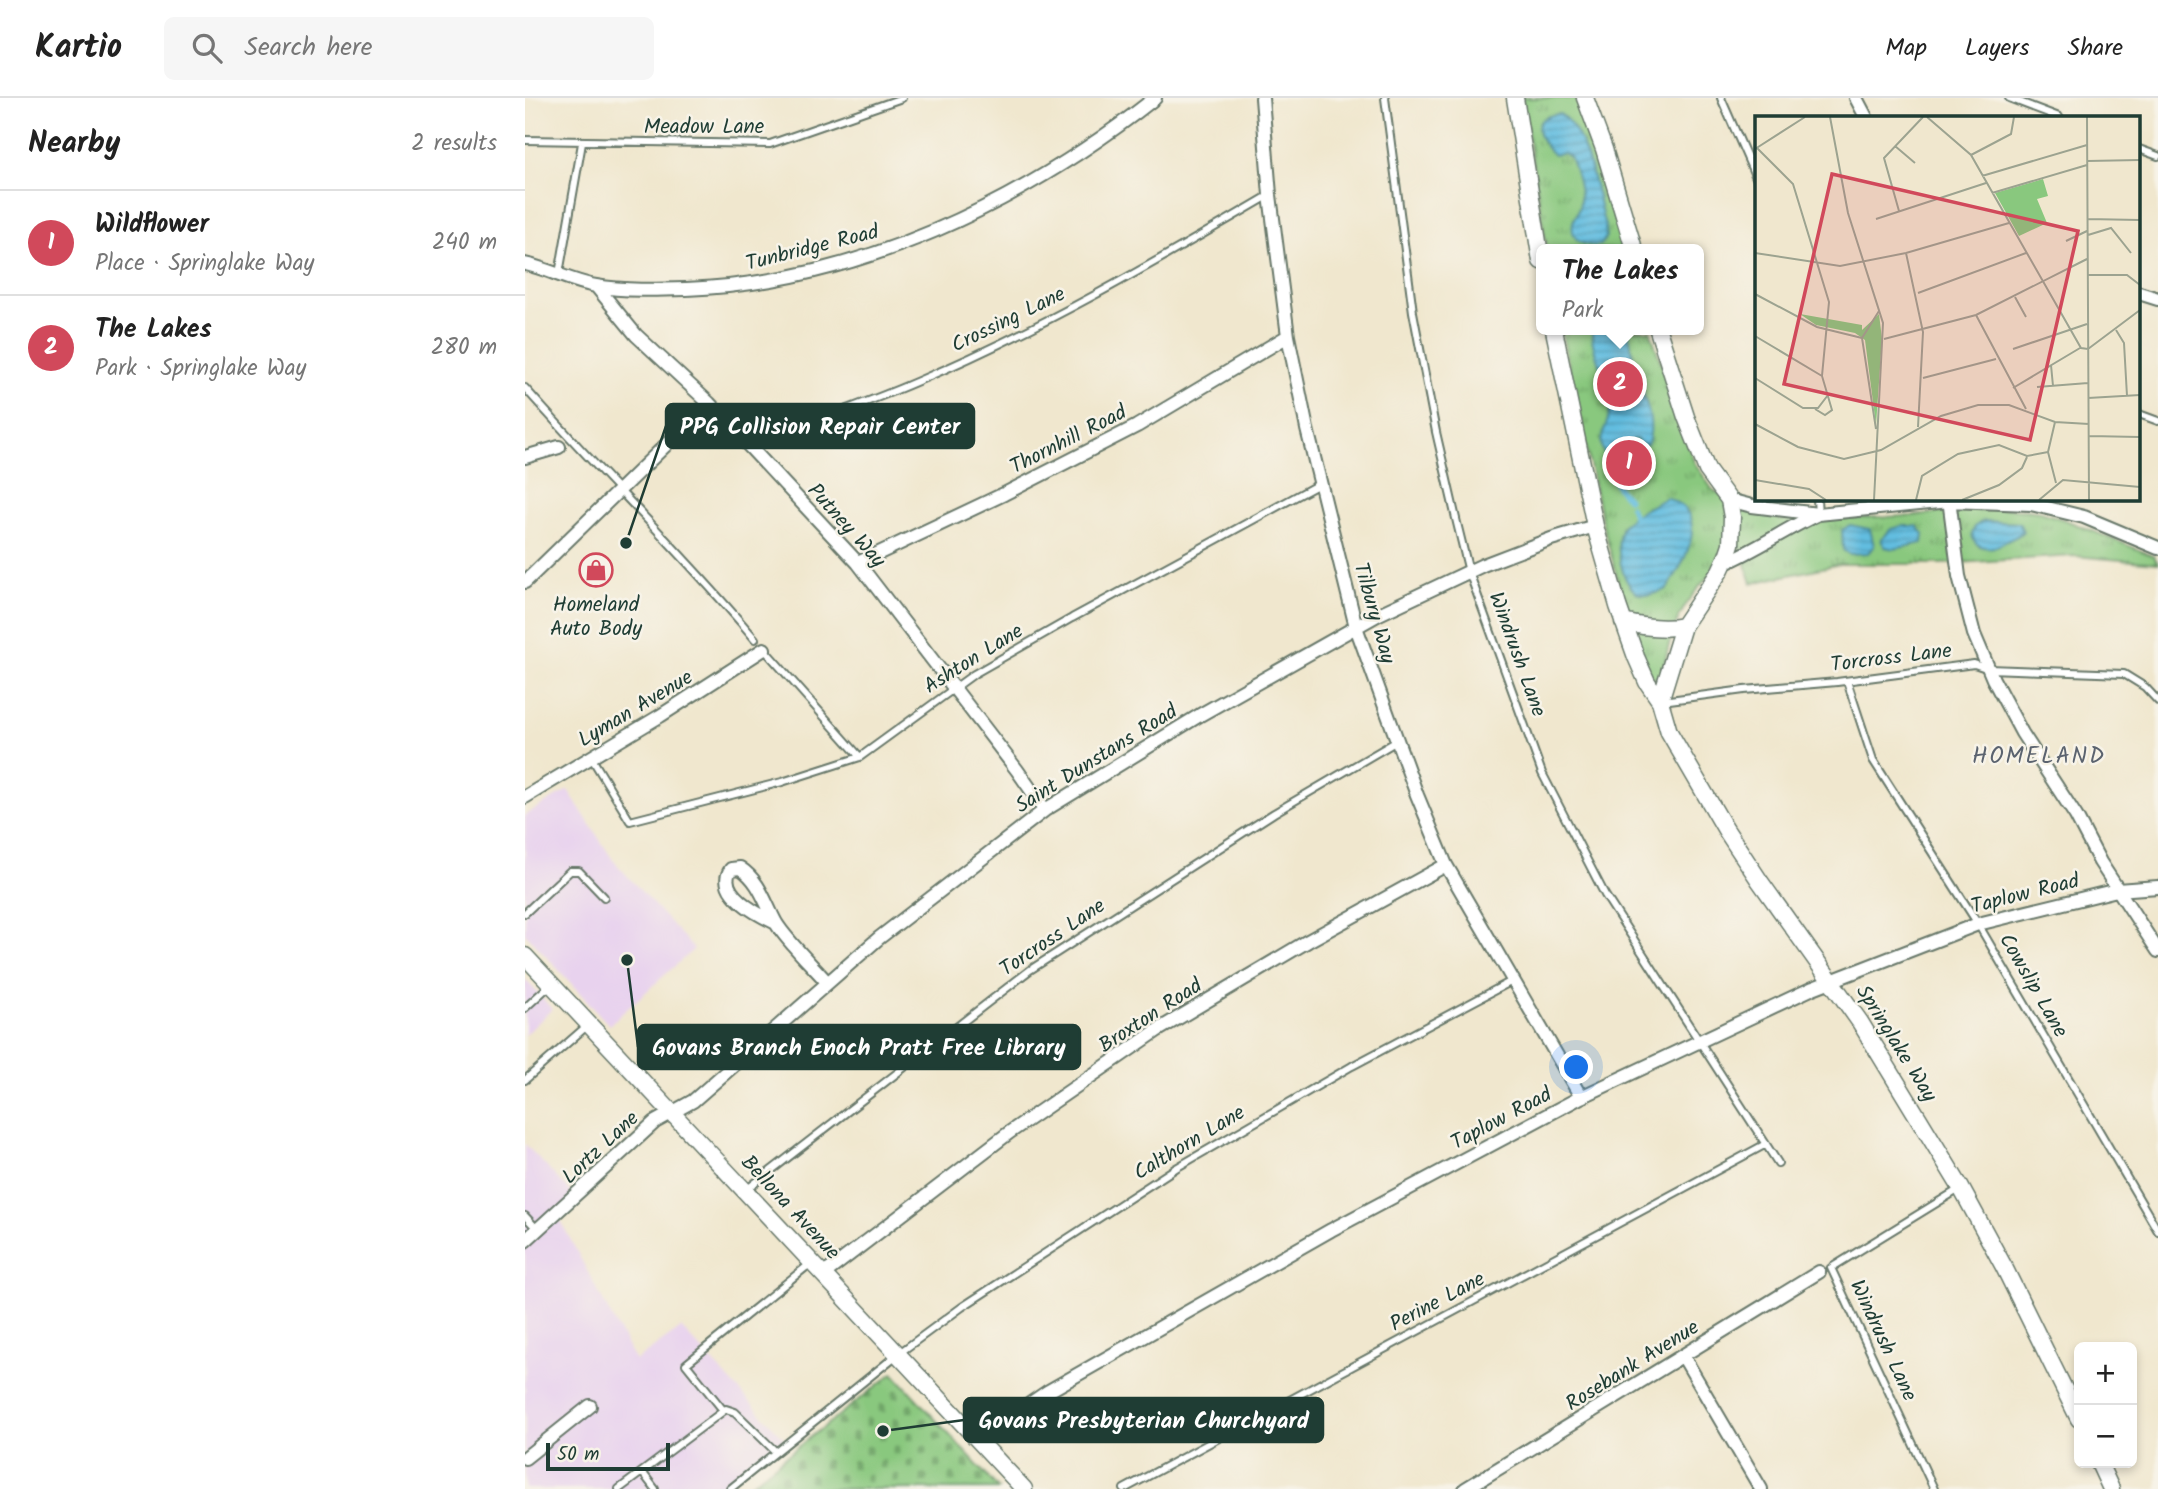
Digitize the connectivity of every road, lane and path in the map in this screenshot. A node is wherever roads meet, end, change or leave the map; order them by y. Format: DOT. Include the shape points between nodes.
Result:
graph roads {
  1 [pos="902,98"];
  2 [pos="1154,98"];
  3 [pos="1262,98"];
  4 [pos="1385,98"];
  5 [pos="1585,98"];
  6 [pos="1721,98"];
  7 [pos="2009,98"];
  8 [pos="1518,100"];
  9 [pos="2056,116"];
  10 [pos="525,140"];
  11 [pos="582,143"];
  12 [pos="2141,150"];
  13 [pos="2158,156"];
  14 [pos="1755,175"];
  15 [pos="1270,195"];
  16 [pos="1539,244"];
  17 [pos="1632,244"];
  18 [pos="525,264"];
  19 [pos="559,274"];
  20 [pos="596,286"];
  21 [pos="2141,294"];
  22 [pos="2158,299"];
  23 [pos="1555,335"];
  24 [pos="1660,335"];
  25 [pos="1288,336"];
  26 [pos="525,388"];
  27 [pos="709,404"];
  28 [pos="2141,415"];
  29 [pos="2158,421"];
  30 [pos="748,445"];
  31 [pos="559,447"];
  32 [pos="525,457"];
  33 [pos="1321,483"];
  34 [pos="620,492"];
  35 [pos="1729,500"];
  36 [pos="1817,500"];
  37 [pos="1949,500"];
  38 [pos="1818,514"];
  39 [pos="1595,526"];
  40 [pos="2158,548"];
  41 [pos="858,563"];
  42 [pos="1723,564"];
  43 [pos="1469,572"];
  44 [pos="525,582"];
  45 [pos="1623,622"];
  46 [pos="1683,626"];
  47 [pos="1356,627"];
  48 [pos="760,644"];
  49 [pos="1989,669"];
  50 [pos="1847,681"];
  51 [pos="954,687"];
  52 [pos="1660,701"];
  53 [pos="2158,701"];
  54 [pos="1397,741"];
  55 [pos="591,757"];
  56 [pos="860,757"];
  57 [pos="525,797"];
  58 [pos="1045,810"];
  59 [pos="1446,865"];
  60 [pos="2158,887"];
  61 [pos="2117,890"];
  62 [pos="604,897"];
  63 [pos="525,913"];
  64 [pos="776,923"];
  65 [pos="1977,924"];
  66 [pos="2158,951"];
  67 [pos="525,956"];
  68 [pos="1832,980"];
  69 [pos="1512,981"];
  70 [pos="827,982"];
  71 [pos="552,984"];
  72 [pos="525,1007"];
  73 [pos="590,1024"];
  74 [pos="1699,1042"];
  75 [pos="525,1080"];
  76 [pos="1581,1097"];
  77 [pos="673,1112"];
  78 [pos="1766,1144"];
  79 [pos="1778,1163"];
  80 [pos="1961,1188"];
  81 [pos="746,1190"];
  82 [pos="525,1216"];
  83 [pos="538,1230"];
  84 [pos="2158,1231"];
  85 [pos="525,1241"];
  86 [pos="818,1268"];
  87 [pos="1819,1272"];
  88 [pos="898,1354"];
  89 [pos="1683,1356"];
  90 [pos="590,1406"];
  91 [pos="2074,1409"];
  92 [pos="723,1410"];
  93 [pos="977,1440"];
  94 [pos="776,1452"];
  95 [pos="525,1458"];
  96 [pos="2101,1468"];
  97 [pos="642,1472"];
  98 [pos="619,1489"];
  99 [pos="655,1489"];
  100 [pos="730,1489"];
  101 [pos="1024,1489"];
  102 [pos="1124,1489"];
  103 [pos="1465,1489"];
  104 [pos="1761,1489"];
  105 [pos="1934,1489"];
  106 [pos="2111,1489"];
  1 -- 11 [label="lane, Meadow Lane" via="770,144"];
  2 -- 20 [label="street, Tunbridge Road" via="1072,158 1018,188 952,222 855,261 756,283 710,288"];
  3 -- 15 [label="street, Tilbury Way"];
  4 -- 43 [label="lane, Windrush Lane" via="1413,312"];
  5 -- 17 [label="street"];
  6 -- 14 [label="lane"];
  7 -- 9 [label="lane"];
  8 -- 16 [label="street"];
  10 -- 11 [label="lane, Meadow Lane"];
  11 -- 19 [label="lane"];
  12 -- 13 [label="lane"];
  15 -- 25 [label="street, Tilbury Way"];
  15 -- 30 [label="lane, Crossing Lane" via="1132,277 966,360"];
  18 -- 19 [label="street, Tunbridge Road"];
  19 -- 20 [label="street, Tunbridge Road"];
  20 -- 27 [label="street, Putney Way" via="636,335"];
  21 -- 22 [label="street"];
  23 -- 39 [label="street, Springlake Way"];
  24 -- 35 [label="street" via="1707,470"];
  25 -- 33 [label="street, Tilbury Way"];
  25 -- 41 [label="street, Thornhill Road" via="1137,426"];
  26 -- 34 [label="lane"];
  27 -- 30 [label="street, Putney Way"];
  27 -- 34 [label="street"];
  28 -- 29 [label="lane"];
  30 -- 41 [label="street, Putney Way"];
  31 -- 32 [label="street"];
  33 -- 47 [label="street, Tilbury Way"];
  33 -- 51 [label="lane, Ashton Lane"];
  34 -- 44 [label="street"];
  34 -- 48 [label="lane"];
  35 -- 38 [label="street"];
  35 -- 42 [label="street" via="1731,544"];
  36 -- 38 [label="lane"];
  37 -- 38 [label="street"];
  37 -- 40 [label="street" via="2063,510"];
  37 -- 49 [label="street" via="1959,576 1974,634"];
  38 -- 42 [label="street"];
  39 -- 43 [label="street, Saint Dunstans Road"];
  39 -- 45 [label="street, Springlake Way"];
  41 -- 51 [label="street, Putney Way"];
  42 -- 46 [label="street"];
  43 -- 47 [label="street, Saint Dunstans Road"];
  43 -- 74 [label="lane, Windrush Lane" via="1555,800 1605,895"];
  45 -- 46 [label="street" via="1652,628"];
  45 -- 52 [label="street, Springlake Way" via="1647,682"];
  46 -- 52 [label="street"];
  47 -- 54 [label="street, Tilbury Way"];
  47 -- 58 [label="street, Saint Dunstans Road" via="1189,721"];
  48 -- 55 [label="street, Lyman Avenue"];
  48 -- 56 [label="lane"];
  49 -- 50 [label="lane, Torcross Lane" via="1974,664"];
  49 -- 53 [label="lane, Torcross Lane" via="2125,674"];
  49 -- 61 [label="street" via="2022,733"];
  50 -- 52 [label="lane, Torcross Lane"];
  50 -- 65 [label="lane, Cowslip Lane" via="1873,760"];
  51 -- 56 [label="lane, Ashton Lane"];
  51 -- 58 [label="street, Putney Way"];
  52 -- 68 [label="street, Springlake Way" via="1669,732 1726,830"];
  54 -- 59 [label="street, Tilbury Way"];
  54 -- 81 [label="lane, Torcross Lane" via="1273,813 1030,970"];
  55 -- 56 [label="lane, Ashton Lane" via="631,821"];
  55 -- 57 [label="street, Lyman Avenue"];
  58 -- 70 [label="street, Saint Dunstans Road"];
  59 -- 69 [label="street, Tilbury Way"];
  59 -- 86 [label="street, Broxton Road" via="1158,1030"];
  60 -- 61 [label="street, Taplow Road"];
  61 -- 65 [label="street, Taplow Road"];
  61 -- 66 [label="street"];
  62 -- 63 [label="lane" via="575,870"];
  64 -- 64 [label="street" via="747,872 731,869 726,884 733,893"];
  64 -- 70 [label="street"];
  65 -- 68 [label="street, Taplow Road"];
  65 -- 84 [label="lane, Cowslip Lane"];
  67 -- 71 [label="street, Bellona Avenue"];
  68 -- 74 [label="street, Taplow Road"];
  68 -- 80 [label="street, Springlake Way"];
  69 -- 76 [label="street, Tilbury Way"];
  69 -- 88 [label="lane, Calthorn Lane" via="1352,1066 1176,1168"];
  70 -- 77 [label="street, Saint Dunstans Road" via="693,1101"];
  71 -- 72 [label="lane"];
  71 -- 73 [label="street, Bellona Avenue"];
  73 -- 75 [label="lane"];
  73 -- 77 [label="street, Bellona Avenue"];
  74 -- 76 [label="street, Taplow Road"];
  74 -- 78 [label="lane, Windrush Lane"];
  76 -- 93 [label="street, Taplow Road" via="1251,1274 1047,1392"];
  77 -- 81 [label="street, Bellona Avenue"];
  77 -- 83 [label="street, Lortz Lane" via="655,1122"];
  78 -- 79 [label="lane, Windrush Lane"];
  78 -- 102 [label="lane, Perine Lane"];
  80 -- 91 [label="street, Springlake Way"];
  80 -- 105 [label="lane, Windrush Lane" via="1831,1268"];
  81 -- 86 [label="street, Bellona Avenue"];
  82 -- 83 [label="lane"];
  83 -- 85 [label="street, Lortz Lane"];
  86 -- 88 [label="street, Bellona Avenue"];
  86 -- 92 [label="lane" via="686,1364"];
  87 -- 89 [label="street, Rosebank Avenue"];
  88 -- 93 [label="street, Bellona Avenue"];
  88 -- 94 [label="lane, Calthorn Lane"];
  89 -- 103 [label="street, Rosebank Avenue"];
  89 -- 104 [label="street"];
  90 -- 95 [label="street"];
  92 -- 94 [label="lane" via="735,1412"];
  92 -- 97 [label="lane"];
  93 -- 101 [label="street, Bellona Avenue"];
  94 -- 100 [label="lane, Calthorn Lane"];
  96 -- 106 [label="street"];
  97 -- 98 [label="lane"];
  97 -- 99 [label="lane"];
}
